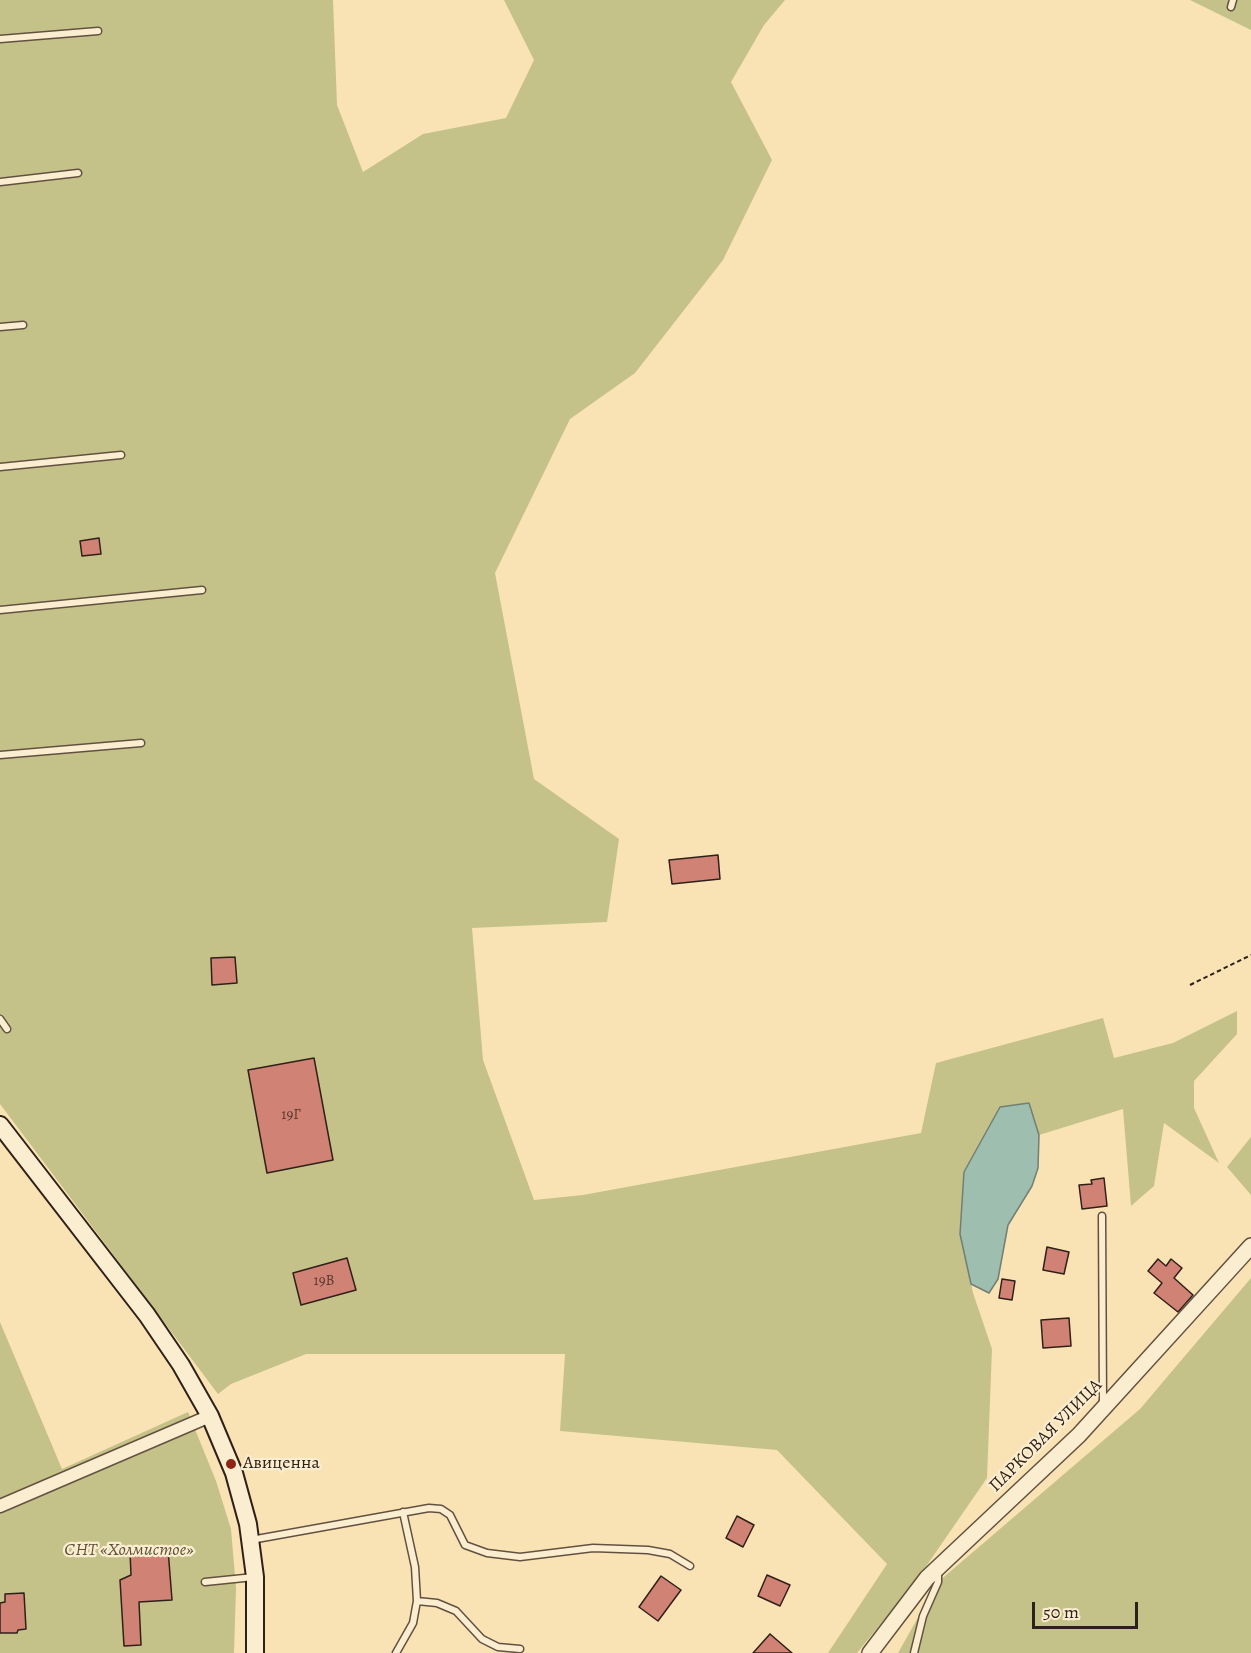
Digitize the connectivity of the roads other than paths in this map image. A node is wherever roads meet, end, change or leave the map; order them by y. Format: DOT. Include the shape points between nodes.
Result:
graph roads {
  1 [pos="1233,0"];
  2 [pos="1231,7"];
  3 [pos="98,31"];
  4 [pos="0,39"];
  5 [pos="78,173"];
  6 [pos="0,182"];
  7 [pos="23,325"];
  8 [pos="0,327"];
  9 [pos="121,455"];
  10 [pos="0,467"];
  11 [pos="202,591"];
  12 [pos="0,610"];
  13 [pos="141,743"];
  14 [pos="0,755"];
  15 [pos="0,1019"];
  16 [pos="7,1029"];
  17 [pos="0,1125"];
  18 [pos="1102,1216"];
  19 [pos="1251,1246"];
  20 [pos="1103,1409"];
  21 [pos="210,1416"];
  22 [pos="0,1506"];
  23 [pos="403,1512"];
  24 [pos="251,1540"];
  25 [pos="690,1566"];
  26 [pos="938,1567"];
  27 [pos="255,1577"];
  28 [pos="205,1582"];
  29 [pos="417,1600"];
  30 [pos="520,1649"];
  31 [pos="255,1653"];
  32 [pos="396,1653"];
  33 [pos="870,1653"];
  34 [pos="914,1653"];
  1 -- 2 [label="lane"];
  3 -- 4 [label="lane"];
  5 -- 6 [label="lane"];
  7 -- 8 [label="lane"];
  9 -- 10 [label="lane"];
  11 -- 12 [label="lane"];
  13 -- 14 [label="lane"];
  15 -- 16 [label="lane"];
  17 -- 21 [label="main road" via="147,1315"];
  18 -- 20 [label="lane"];
  19 -- 20 [label="street, ПАРКОВАЯ УЛИЦА"];
  20 -- 26 [label="street, ПАРКОВАЯ УЛИЦА"];
  21 -- 22 [label="street"];
  21 -- 24 [label="main road" via="234,1473"];
  23 -- 24 [label="lane"];
  23 -- 25 [label="lane" via="441,1509 450,1515 465,1545 487,1552 520,1557 593,1548 648,1550 670,1554"];
  23 -- 29 [label="lane" via="415,1568"];
  24 -- 27 [label="main road"];
  26 -- 33 [label="street, ПАРКОВАЯ УЛИЦА"];
  26 -- 34 [label="lane" via="938,1582 923,1617"];
  27 -- 28 [label="lane"];
  27 -- 31 [label="main road"];
  29 -- 30 [label="lane" via="456,1611 482,1639 498,1647"];
  29 -- 32 [label="lane" via="413,1623"];
}
